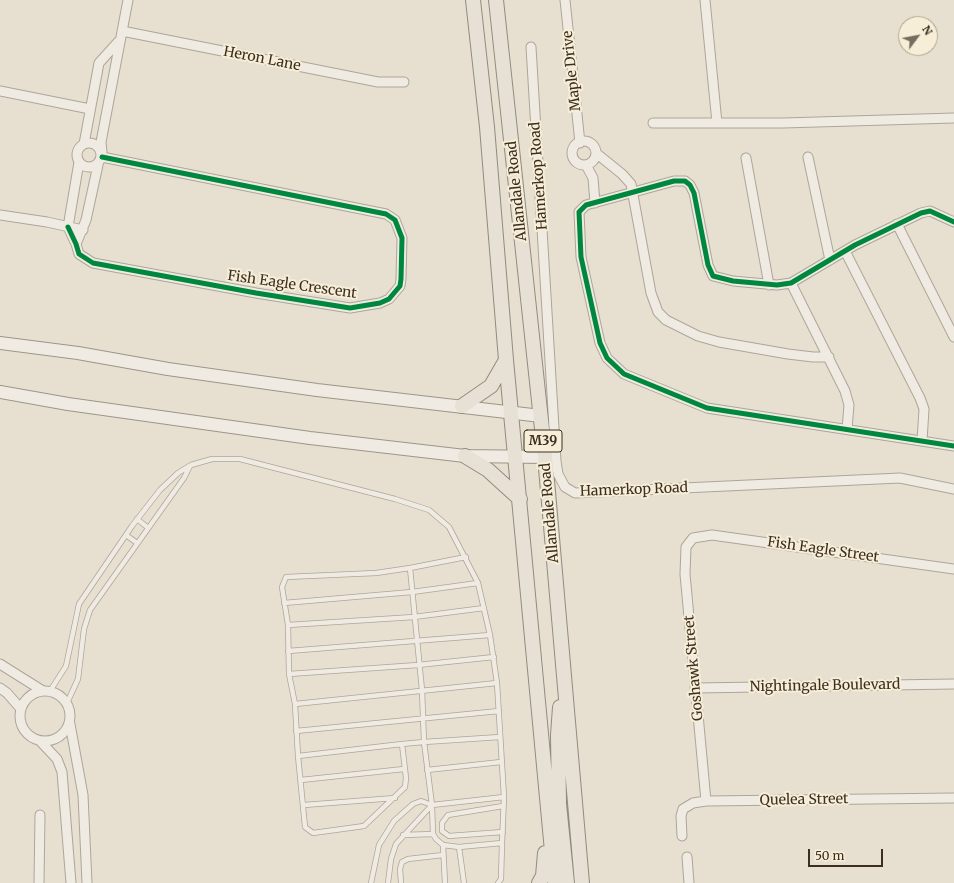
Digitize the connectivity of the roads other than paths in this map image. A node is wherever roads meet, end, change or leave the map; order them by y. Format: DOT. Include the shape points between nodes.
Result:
graph roads {
  1 [pos="128,0"];
  2 [pos="473,0"];
  3 [pos="496,0"];
  4 [pos="565,0"];
  5 [pos="706,0"];
  6 [pos="122,30"];
  7 [pos="119,40"];
  8 [pos="531,47"];
  9 [pos="404,82"];
  10 [pos="0,91"];
  11 [pos="90,109"];
  12 [pos="954,118"];
  13 [pos="653,123"];
  14 [pos="717,123"];
  15 [pos="580,143"];
  16 [pos="84,144"];
  17 [pos="596,153"];
  18 [pos="100,158"];
  19 [pos="746,158"];
  20 [pos="808,158"];
  21 [pos="79,162"];
  22 [pos="586,165"];
  23 [pos="633,192"];
  24 [pos="595,203"];
  25 [pos="0,215"];
  26 [pos="954,222"];
  27 [pos="897,224"];
  28 [pos="68,226"];
  29 [pos="83,230"];
  30 [pos="76,244"];
  31 [pos="845,251"];
  32 [pos="830,260"];
  33 [pos="791,283"];
  34 [pos="769,285"];
  35 [pos="954,337"];
  36 [pos="0,343"];
  37 [pos="829,357"];
  38 [pos="506,360"];
  39 [pos="0,392"];
  40 [pos="462,406"];
  41 [pos="512,412"];
  42 [pos="541,416"];
  43 [pos="847,429"];
  44 [pos="922,441"];
  45 [pos="954,446"];
  46 [pos="465,456"];
  47 [pos="516,456"];
  48 [pos="545,457"];
  49 [pos="191,465"];
  50 [pos="954,489"];
  51 [pos="520,499"];
  52 [pos="137,519"];
  53 [pos="147,528"];
  54 [pos="126,535"];
  55 [pos="693,538"];
  56 [pos="137,543"];
  57 [pos="466,557"];
  58 [pos="410,568"];
  59 [pos="954,569"];
  60 [pos="478,583"];
  61 [pos="412,592"];
  62 [pos="284,603"];
  63 [pos="484,608"];
  64 [pos="414,617"];
  65 [pos="288,625"];
  66 [pos="490,635"];
  67 [pos="417,642"];
  68 [pos="288,651"];
  69 [pos="494,657"];
  70 [pos="563,661"];
  71 [pos="0,664"];
  72 [pos="418,665"];
  73 [pos="289,674"];
  74 [pos="498,683"];
  75 [pos="954,684"];
  76 [pos="0,688"];
  77 [pos="695,688"];
  78 [pos="422,690"];
  79 [pos="47,691"];
  80 [pos="67,703"];
  81 [pos="295,704"];
  82 [pos="21,709"];
  83 [pos="499,711"];
  84 [pos="423,718"];
  85 [pos="70,724"];
  86 [pos="296,731"];
  87 [pos="500,737"];
  88 [pos="41,742"];
  89 [pos="424,742"];
  90 [pos="402,744"];
  91 [pos="298,756"];
  92 [pos="501,762"];
  93 [pos="404,769"];
  94 [pos="427,770"];
  95 [pos="301,780"];
  96 [pos="546,790"];
  97 [pos="504,797"];
  98 [pos="395,798"];
  99 [pos="954,798"];
  100 [pos="706,801"];
  101 [pos="304,805"];
  102 [pos="432,805"];
  103 [pos="503,806"];
  104 [pos="40,815"];
  105 [pos="503,832"];
  106 [pos="434,834"];
  107 [pos="403,835"];
  108 [pos="682,836"];
  109 [pos="502,843"];
  110 [pos="443,845"];
  111 [pos="459,848"];
  112 [pos="443,855"];
  113 [pos="687,857"];
  114 [pos="39,883"];
  115 [pos="71,883"];
  116 [pos="87,883"];
  117 [pos="371,883"];
  118 [pos="388,883"];
  119 [pos="401,883"];
  120 [pos="446,883"];
  121 [pos="464,883"];
  122 [pos="498,883"];
  123 [pos="539,883"];
  124 [pos="555,883"];
  125 [pos="567,883"];
  126 [pos="582,883"];
  127 [pos="689,883"];
  1 -- 6 [label="street"];
  2 -- 38 [label="main road, Allandale Road / M39"];
  3 -- 42 [label="main road, Allandale Road / M39"];
  4 -- 15 [label="street, Maple Drive"];
  5 -- 14 [label="street"];
  6 -- 7 [label="street"];
  6 -- 9 [label="street, Heron Lane" via="378,82"];
  7 -- 11 [label="street" via="99,63"];
  7 -- 18 [label="street"];
  8 -- 50 [label="street, Hamerkop Road" via="556,461 558,474 565,487 580,493 900,478"];
  10 -- 11 [label="street"];
  11 -- 16 [label="street"];
  12 -- 14 [label="street"];
  13 -- 14 [label="street"];
  15 -- 17 [label="street" via="590,143"];
  15 -- 22 [label="street" via="574,148 573,156 579,164"];
  16 -- 18 [label="street" via="92,143 100,148"];
  16 -- 21 [label="street" via="77,154"];
  17 -- 22 [label="street" via="593,161"];
  17 -- 23 [label="street" via="628,179"];
  18 -- 21 [label="street" via="94,167 86,167"];
  18 -- 29 [label="street"];
  18 -- 30 [label="street, Fish Eagle Crescent" via="386,214 395,220 402,238 400,286 390,299 380,304 350,308 93,263 80,256"];
  19 -- 34 [label="street"];
  20 -- 32 [label="street"];
  21 -- 28 [label="street"];
  22 -- 24 [label="street" via="592,178"];
  23 -- 24 [label="street"];
  23 -- 34 [label="street" via="674,181 688,183 694,194 708,265 713,276"];
  23 -- 37 [label="street" via="651,293 658,312 666,320 698,336 719,342 788,354"];
  24 -- 43 [label="street" via="584,206 579,212 581,257 601,347 606,358 618,369 633,378 706,408"];
  25 -- 28 [label="street"];
  26 -- 27 [label="street" via="930,211"];
  27 -- 31 [label="street"];
  27 -- 35 [label="street"];
  28 -- 29 [label="street"];
  28 -- 30 [label="street, Fish Eagle Crescent"];
  29 -- 30 [label="street"];
  31 -- 32 [label="street"];
  31 -- 44 [label="street" via="920,398 924,409"];
  32 -- 33 [label="street"];
  33 -- 34 [label="street"];
  33 -- 37 [label="street"];
  36 -- 40 [label="street" via="318,390"];
  37 -- 43 [label="street" via="847,396"];
  38 -- 40 [label="main road" via="490,386"];
  38 -- 41 [label="main road, Allandale Road / M39"];
  39 -- 46 [label="street" via="310,438"];
  40 -- 41 [label="street"];
  41 -- 42 [label="street"];
  41 -- 47 [label="main road, Allandale Road / M39"];
  42 -- 48 [label="main road, Allandale Road / M39"];
  43 -- 44 [label="street"];
  44 -- 45 [label="street"];
  46 -- 47 [label="street"];
  46 -- 51 [label="main road" via="488,470"];
  47 -- 48 [label="street"];
  47 -- 51 [label="main road, Allandale Road / M39"];
  48 -- 70 [label="main road, Allandale Road / M39"];
  49 -- 52 [label="lane" via="160,490"];
  49 -- 53 [label="lane"];
  49 -- 57 [label="lane" via="212,459 240,459 422,507 449,527"];
  51 -- 96 [label="main road, Allandale Road / M39"];
  52 -- 53 [label="lane"];
  52 -- 54 [label="lane"];
  53 -- 56 [label="lane"];
  54 -- 56 [label="lane"];
  54 -- 79 [label="lane" via="79,604 66,666"];
  55 -- 59 [label="street, Fish Eagle Street" via="712,535"];
  55 -- 77 [label="street, Goshawk Street" via="686,547 684,558"];
  56 -- 80 [label="lane" via="90,610 84,629 78,679"];
  57 -- 58 [label="lane"];
  57 -- 60 [label="lane"];
  58 -- 61 [label="lane"];
  58 -- 62 [label="lane" via="376,573 286,578 282,587"];
  60 -- 61 [label="lane"];
  60 -- 63 [label="lane"];
  61 -- 62 [label="lane"];
  61 -- 64 [label="lane"];
  62 -- 65 [label="lane"];
  63 -- 64 [label="lane"];
  63 -- 66 [label="lane"];
  64 -- 65 [label="lane"];
  64 -- 67 [label="lane"];
  65 -- 68 [label="lane"];
  66 -- 67 [label="lane"];
  66 -- 69 [label="lane"];
  67 -- 68 [label="lane"];
  67 -- 72 [label="lane"];
  68 -- 73 [label="lane"];
  69 -- 72 [label="lane"];
  69 -- 74 [label="lane"];
  70 -- 125 [label="main road" via="558,743 559,804"];
  70 -- 126 [label="main road, Allandale Road / M39"];
  71 -- 79 [label="street"];
  72 -- 73 [label="lane"];
  72 -- 78 [label="lane"];
  73 -- 81 [label="lane"];
  74 -- 78 [label="lane"];
  74 -- 83 [label="lane"];
  75 -- 77 [label="street, Nightingale Boulevard"];
  76 -- 82 [label="street" via="7,692"];
  77 -- 100 [label="street, Goshawk Street"];
  78 -- 81 [label="lane"];
  78 -- 84 [label="lane"];
  79 -- 80 [label="street" via="60,696"];
  79 -- 82 [label="street" via="32,695"];
  80 -- 85 [label="street"];
  81 -- 86 [label="lane"];
  82 -- 88 [label="street" via="22,727 30,737"];
  83 -- 84 [label="lane"];
  83 -- 87 [label="lane"];
  84 -- 86 [label="lane"];
  84 -- 89 [label="lane"];
  85 -- 88 [label="street" via="59,738"];
  85 -- 116 [label="street" via="83,794"];
  86 -- 91 [label="lane"];
  87 -- 89 [label="lane"];
  87 -- 92 [label="lane"];
  88 -- 115 [label="street" via="56,759 62,772"];
  89 -- 90 [label="lane"];
  89 -- 94 [label="lane"];
  90 -- 91 [label="lane"];
  90 -- 93 [label="lane"];
  91 -- 95 [label="lane"];
  92 -- 94 [label="lane"];
  92 -- 97 [label="lane"];
  93 -- 95 [label="lane"];
  93 -- 98 [label="lane" via="405,787"];
  94 -- 102 [label="lane"];
  95 -- 101 [label="lane"];
  96 -- 123 [label="main road" via="545,862"];
  96 -- 124 [label="main road, Allandale Road / M39"];
  97 -- 102 [label="lane"];
  97 -- 103 [label="lane"];
  98 -- 101 [label="lane"];
  98 -- 101 [label="lane" via="364,826 313,833 305,827"];
  99 -- 100 [label="street, Quelea Street"];
  100 -- 108 [label="street, Quelea Street" via="693,803 683,809"];
  102 -- 106 [label="lane"];
  102 -- 107 [label="lane"];
  102 -- 117 [label="lane" via="421,801 413,804 394,821 379,845"];
  103 -- 105 [label="lane"];
  103 -- 105 [label="lane" via="448,815 442,823 442,830 449,836"];
  104 -- 114 [label="street"];
  105 -- 109 [label="lane"];
  106 -- 107 [label="lane"];
  106 -- 110 [label="lane"];
  107 -- 118 [label="lane" via="396,844 391,859"];
  109 -- 111 [label="lane"];
  109 -- 122 [label="lane" via="501,879"];
  110 -- 111 [label="lane"];
  110 -- 112 [label="lane"];
  111 -- 121 [label="lane"];
  112 -- 119 [label="lane" via="402,862"];
  112 -- 120 [label="lane"];
  113 -- 127 [label="street"];
}
